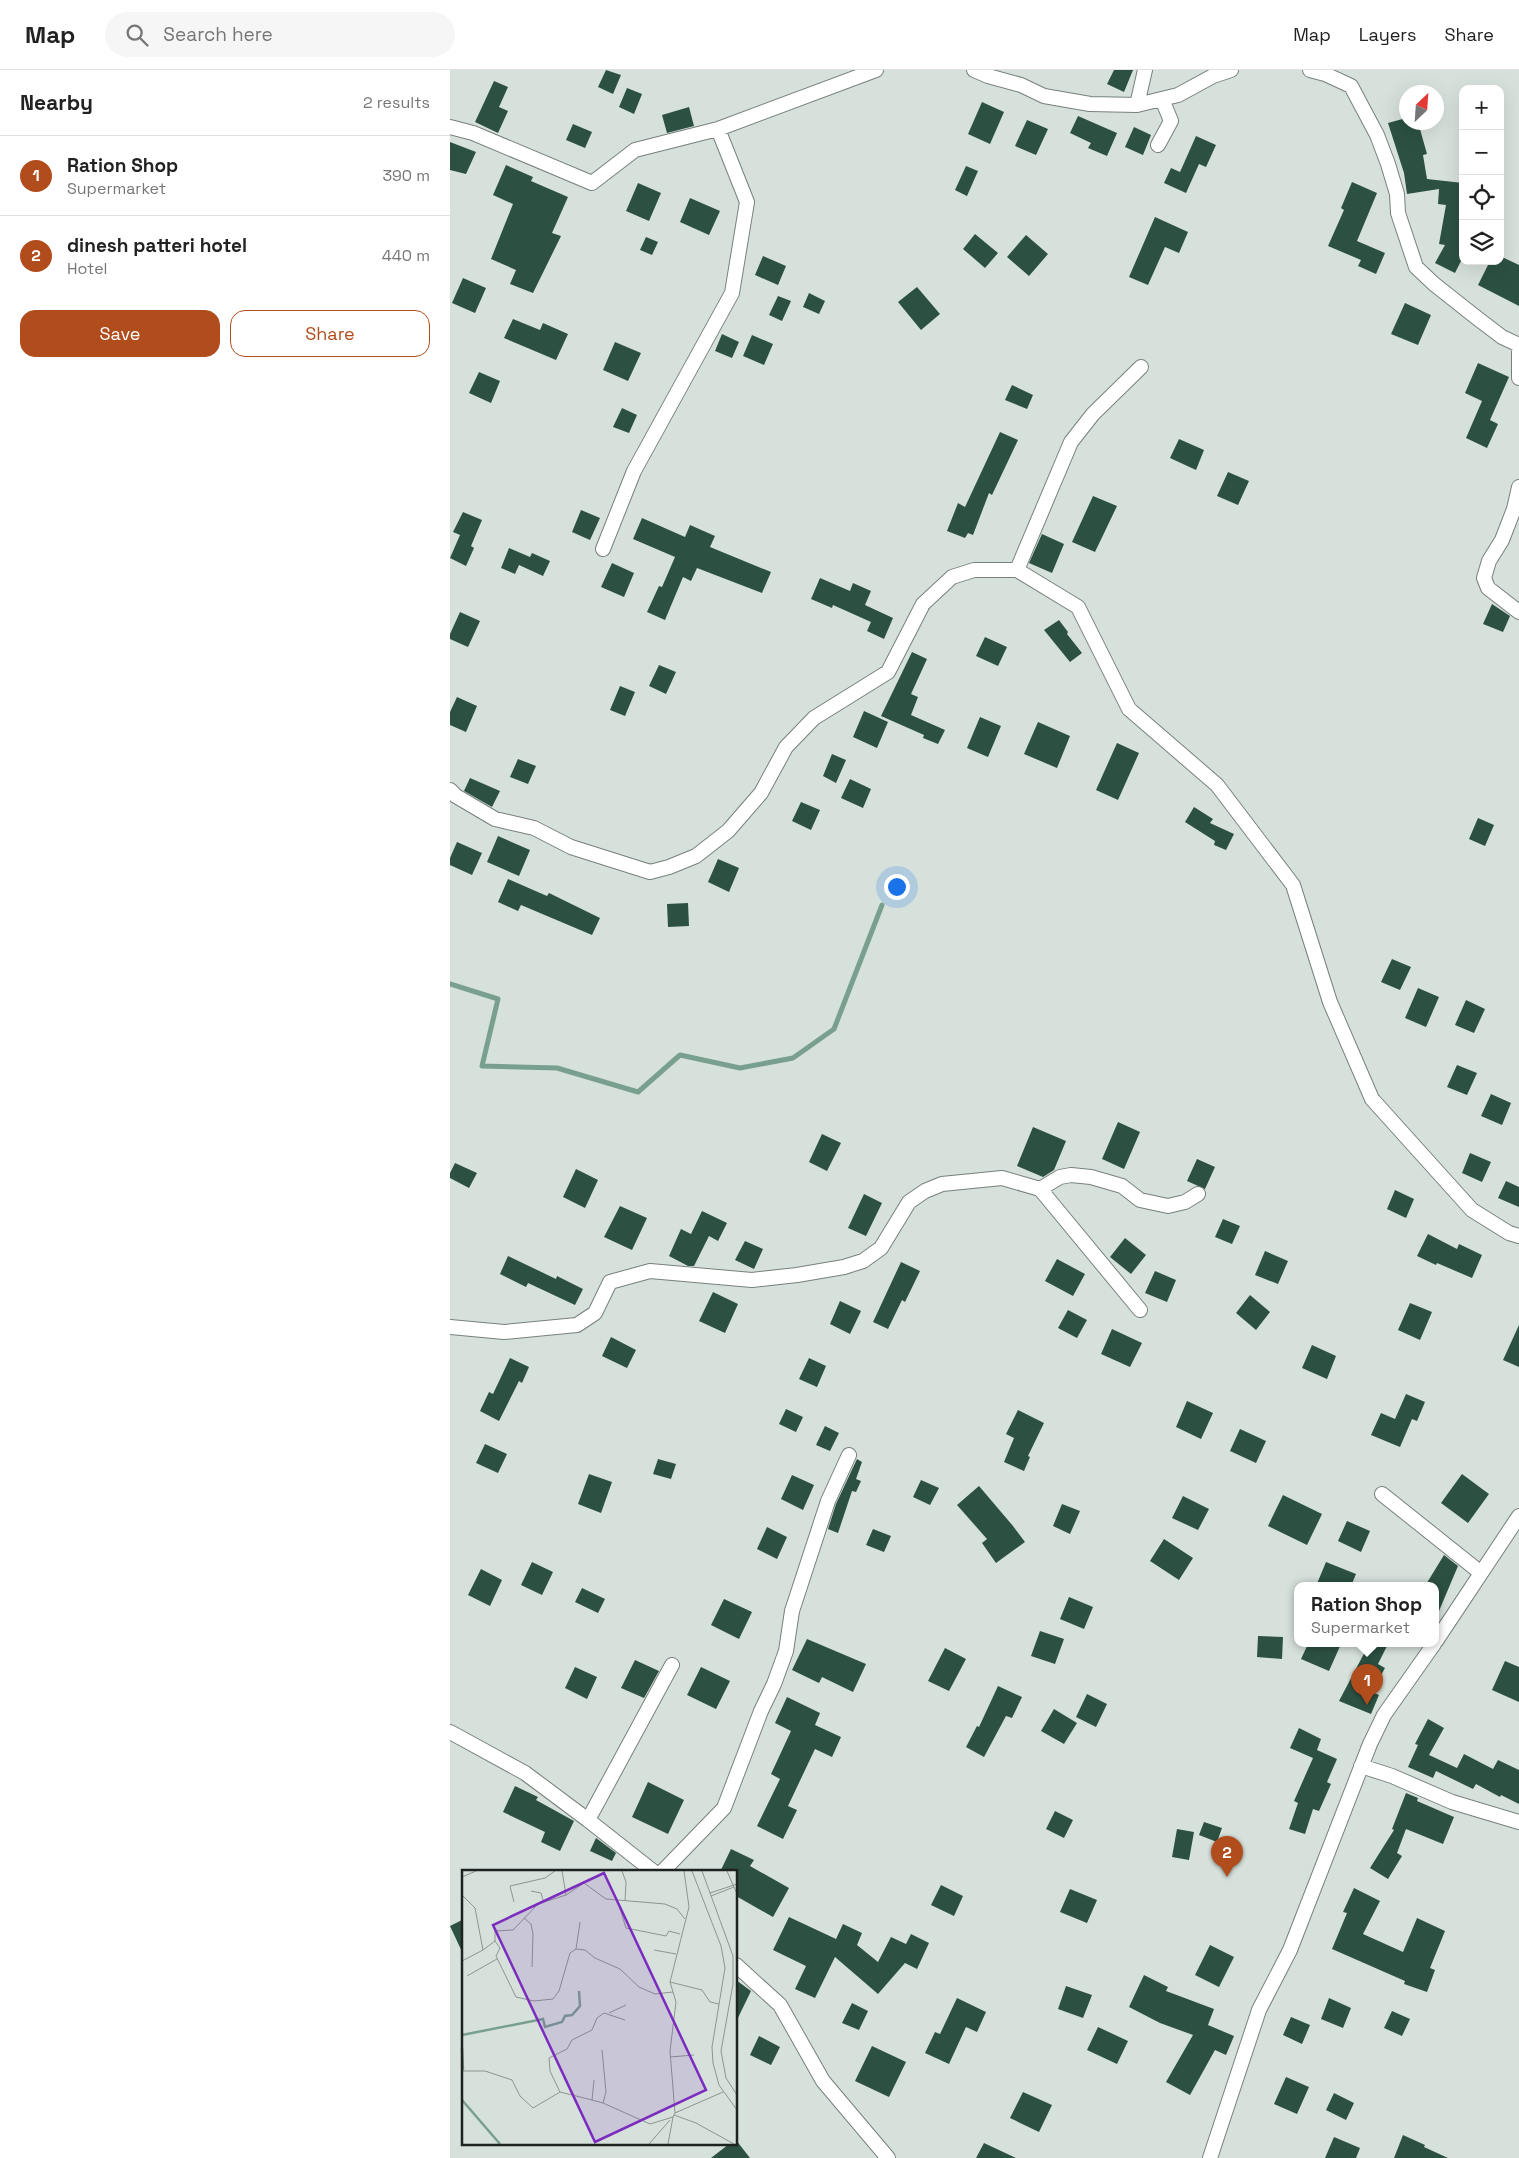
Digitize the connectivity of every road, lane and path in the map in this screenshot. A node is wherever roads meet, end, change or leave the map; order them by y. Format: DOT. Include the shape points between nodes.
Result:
graph roads {
  1 [pos="876,70"];
  2 [pos="974,70"];
  3 [pos="1145,70"];
  4 [pos="1231,70"];
  5 [pos="1310,70"];
  6 [pos="1162,99"];
  7 [pos="1136,105"];
  8 [pos="450,126"];
  9 [pos="718,129"];
  10 [pos="1158,145"];
  11 [pos="1519,345"];
  12 [pos="1141,367"];
  13 [pos="1519,378"];
  14 [pos="1519,486"];
  15 [pos="603,548"];
  16 [pos="1017,570"];
  17 [pos="1519,612"];
  18 [pos="450,790"];
  19 [pos="1040,1190"];
  20 [pos="1198,1194"];
  21 [pos="1519,1236"];
  22 [pos="1140,1310"];
  23 [pos="450,1327"];
  24 [pos="849,1455"];
  25 [pos="1382,1494"];
  26 [pos="1519,1516"];
  27 [pos="1481,1573"];
  28 [pos="1439,1636"];
  29 [pos="1431,1647"];
  30 [pos="672,1665"];
  31 [pos="450,1732"];
  32 [pos="1360,1766"];
  33 [pos="588,1820"];
  34 [pos="1519,1822"];
  35 [pos="651,1870"];
  36 [pos="664,1870"];
  37 [pos="738,1967"];
  38 [pos="888,2158"];
  39 [pos="1210,2158"];
  1 -- 9 [label="street"];
  2 -- 7 [label="street" via="1044,96 1090,104"];
  3 -- 7 [label="street"];
  4 -- 6 [label="street" via="1178,95"];
  5 -- 11 [label="street" via="1351,86 1388,164 1397,194 1398,213 1416,267 1502,337"];
  6 -- 7 [label="street"];
  6 -- 10 [label="street" via="1171,121"];
  8 -- 9 [label="street" via="592,183 635,150"];
  9 -- 15 [label="street" via="747,202 732,293 634,471"];
  11 -- 13 [label="street"];
  12 -- 16 [label="street" via="1093,414 1071,442"];
  14 -- 17 [label="street" via="1514,509 1484,578 1488,588"];
  16 -- 18 [label="street" via="974,570 952,577 923,604 888,672 814,718 786,747 761,793 728,832 696,856 669,867 650,872 571,847 534,828 495,819"];
  16 -- 21 [label="street" via="1078,607 1129,709 1218,785 1293,885 1330,1002 1372,1099 1472,1210"];
  19 -- 20 [label="street" via="1060,1177 1071,1175 1122,1186 1140,1200 1168,1206 1185,1202"];
  19 -- 22 [label="street"];
  19 -- 23 [label="street" via="1002,1178 942,1184 909,1202 881,1248 863,1261 844,1267 752,1280 650,1271 610,1282 595,1313 577,1325 504,1332"];
  24 -- 36 [label="street" via="828,1501 792,1611 786,1651 724,1808"];
  25 -- 27 [label="street"];
  26 -- 27 [label="street"];
  27 -- 28 [label="street"];
  29 -- 32 [label="street" via="1384,1714"];
  30 -- 33 [label="street"];
  31 -- 33 [label="street" via="526,1773"];
  32 -- 34 [label="street" via="1452,1802"];
  32 -- 39 [label="street" via="1290,1950 1258,2010"];
  33 -- 35 [label="street"];
  37 -- 38 [label="street" via="780,2006 823,2081"];
}
